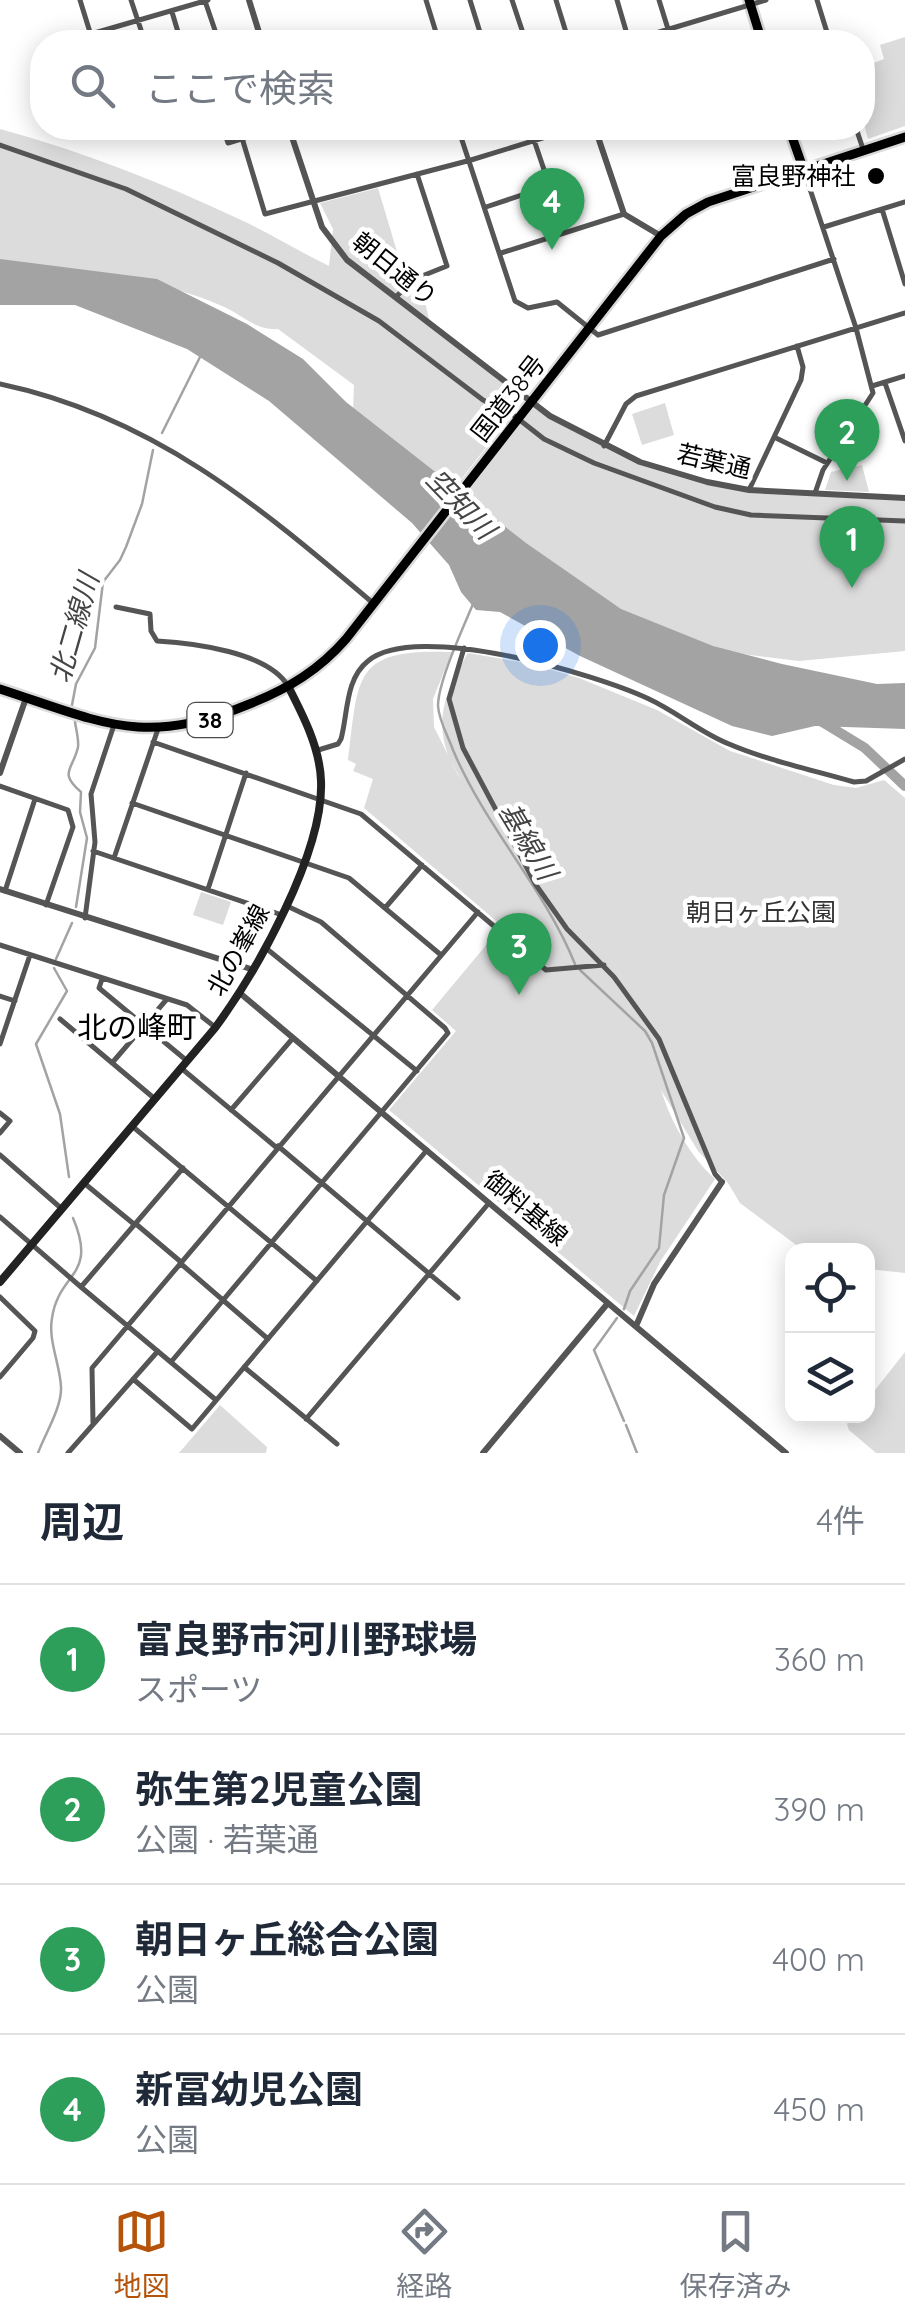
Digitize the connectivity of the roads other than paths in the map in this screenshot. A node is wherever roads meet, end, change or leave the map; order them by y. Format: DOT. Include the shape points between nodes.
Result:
graph roads {
  1 [pos="80,0"];
  2 [pos="131,0"];
  3 [pos="206,0"];
  4 [pos="249,0"];
  5 [pos="426,0"];
  6 [pos="470,0"];
  7 [pos="512,0"];
  8 [pos="556,0"];
  9 [pos="617,0"];
  10 [pos="659,0"];
  11 [pos="766,0"];
  12 [pos="817,0"];
  13 [pos="750,2"];
  14 [pos="171,11"];
  15 [pos="138,20"];
  16 [pos="668,29"];
  17 [pos="89,30"];
  18 [pos="104,30"];
  19 [pos="141,30"];
  20 [pos="177,30"];
  21 [pos="215,30"];
  22 [pos="258,30"];
  23 [pos="435,30"];
  24 [pos="479,30"];
  25 [pos="522,30"];
  26 [pos="566,30"];
  27 [pos="624,30"];
  28 [pos="665,30"];
  29 [pos="758,30"];
  30 [pos="826,30"];
  31 [pos="905,136"];
  32 [pos="243,140"];
  33 [pos="293,140"];
  34 [pos="462,140"];
  35 [pos="534,140"];
  36 [pos="600,140"];
  37 [pos="793,140"];
  38 [pos="860,140"];
  39 [pos="0,145"];
  40 [pos="863,150"];
  41 [pos="471,160"];
  42 [pos="802,168"];
  43 [pos="416,174"];
  44 [pos="550,186"];
  45 [pos="311,201"];
  46 [pos="905,202"];
  47 [pos="486,207"];
  48 [pos="882,210"];
  49 [pos="624,214"];
  50 [pos="824,227"];
  51 [pos="565,232"];
  52 [pos="662,236"];
  53 [pos="500,253"];
  54 [pos="834,259"];
  55 [pos="905,284"];
  56 [pos="396,297"];
  57 [pos="905,313"];
  58 [pos="589,328"];
  59 [pos="856,328"];
  60 [pos="797,346"];
  61 [pos="905,376"];
  62 [pos="885,383"];
  63 [pos="0,384"];
  64 [pos="872,386"];
  65 [pos="531,401"];
  66 [pos="516,420"];
  67 [pos="902,423"];
  68 [pos="775,438"];
  69 [pos="905,441"];
  70 [pos="604,446"];
  71 [pos="827,463"];
  72 [pos="749,490"];
  73 [pos="814,494"];
  74 [pos="905,498"];
  75 [pos="905,521"];
  76 [pos="376,598"];
  77 [pos="116,607"];
  78 [pos="464,648"];
  79 [pos="288,686"];
  80 [pos="0,689"];
  81 [pos="26,698"];
  82 [pos="114,725"];
  83 [pos="158,729"];
  84 [pos="153,742"];
  85 [pos="315,751"];
  86 [pos="905,759"];
  87 [pos="0,773"];
  88 [pos="246,773"];
  89 [pos="0,786"];
  90 [pos="36,798"];
  91 [pos="320,798"];
  92 [pos="132,804"];
  93 [pos="226,834"];
  94 [pos="92,852"];
  95 [pos="114,858"];
  96 [pos="303,860"];
  97 [pos="422,865"];
  98 [pos="2,890"];
  99 [pos="208,890"];
  100 [pos="46,905"];
  101 [pos="385,908"];
  102 [pos="284,910"];
  103 [pos="478,912"];
  104 [pos="85,918"];
  105 [pos="0,944"];
  106 [pos="267,948"];
  107 [pos="30,955"];
  108 [pos="441,955"];
  109 [pos="604,965"];
  110 [pos="255,970"];
  111 [pos="102,979"];
  112 [pos="241,994"];
  113 [pos="0,996"];
  114 [pos="407,996"];
  115 [pos="167,999"];
  116 [pos="15,1001"];
  117 [pos="60,1018"];
  118 [pos="144,1025"];
  119 [pos="216,1028"];
  120 [pos="374,1035"];
  121 [pos="293,1038"];
  122 [pos="0,1044"];
  123 [pos="112,1063"];
  124 [pos="184,1065"];
  125 [pos="417,1071"];
  126 [pos="339,1076"];
  127 [pos="155,1100"];
  128 [pos="231,1110"];
  129 [pos="382,1112"];
  130 [pos="0,1113"];
  131 [pos="132,1126"];
  132 [pos="0,1133"];
  133 [pos="278,1147"];
  134 [pos="427,1150"];
  135 [pos="0,1156"];
  136 [pos="182,1168"];
  137 [pos="722,1182"];
  138 [pos="84,1183"];
  139 [pos="322,1184"];
  140 [pos="489,1203"];
  141 [pos="228,1206"];
  142 [pos="62,1209"];
  143 [pos="0,1217"];
  144 [pos="367,1222"];
  145 [pos="135,1224"];
  146 [pos="271,1243"];
  147 [pos="32,1245"];
  148 [pos="181,1263"];
  149 [pos="429,1274"];
  150 [pos="316,1281"];
  151 [pos="0,1282"];
  152 [pos="76,1283"];
  153 [pos="0,1297"];
  154 [pos="458,1298"];
  155 [pos="222,1300"];
  156 [pos="608,1303"];
  157 [pos="127,1326"];
  158 [pos="636,1326"];
  159 [pos="268,1339"];
  160 [pos="158,1351"];
  161 [pos="171,1362"];
  162 [pos="244,1367"];
  163 [pos="2,1371"];
  164 [pos="133,1380"];
  165 [pos="216,1400"];
  166 [pos="306,1419"];
  167 [pos="94,1422"];
  168 [pos="0,1436"];
  169 [pos="337,1444"];
  170 [pos="20,1453"];
  171 [pos="68,1453"];
  172 [pos="483,1453"];
  173 [pos="786,1453"];
  1 -- 17 [label="street"];
  2 -- 15 [label="street"];
  3 -- 14 [label="street"];
  3 -- 21 [label="street"];
  4 -- 22 [label="street"];
  5 -- 23 [label="street"];
  6 -- 24 [label="street"];
  7 -- 25 [label="street"];
  8 -- 26 [label="street"];
  9 -- 27 [label="street"];
  10 -- 16 [label="street"];
  11 -- 13 [label="street"];
  12 -- 30 [label="street"];
  13 -- 16 [label="street"];
  13 -- 29 [label="highway"];
  14 -- 15 [label="street"];
  14 -- 20 [label="street"];
  15 -- 18 [label="street"];
  15 -- 19 [label="street"];
  16 -- 28 [label="street"];
  31 -- 40 [label="highway, 国道38号 / 38"];
  32 -- 45 [label="street" via="265,214"];
  33 -- 45 [label="street, 朝日通り"];
  34 -- 41 [label="street"];
  35 -- 41 [label="street"];
  35 -- 44 [label="street"];
  36 -- 49 [label="street"];
  37 -- 42 [label="highway"];
  38 -- 40 [label="street"];
  39 -- 66 [label="street" via="126,190 278,262 378,321"];
  40 -- 42 [label="highway, 国道38号 / 38"];
  41 -- 43 [label="street"];
  41 -- 47 [label="street"];
  42 -- 50 [label="street"];
  42 -- 52 [label="highway, 国道38号 / 38" via="708,202"];
  43 -- 45 [label="street"];
  43 -- 56 [label="street" via="447,266 412,280"];
  44 -- 47 [label="street"];
  44 -- 51 [label="street"];
  45 -- 56 [label="street, 朝日通り" via="335,246"];
  46 -- 48 [label="street"];
  47 -- 53 [label="street"];
  48 -- 50 [label="street"];
  48 -- 55 [label="street"];
  49 -- 51 [label="street"];
  49 -- 52 [label="street"];
  50 -- 54 [label="street"];
  51 -- 53 [label="street"];
  52 -- 58 [label="highway, 国道38号 / 38"];
  53 -- 58 [label="street" via="518,304 557,302"];
  54 -- 58 [label="street" via="598,336"];
  54 -- 59 [label="street"];
  56 -- 65 [label="street, 朝日通り"];
  57 -- 59 [label="street"];
  58 -- 65 [label="highway, 国道38号 / 38"];
  59 -- 60 [label="street"];
  59 -- 64 [label="street"];
  60 -- 68 [label="street" via="802,380"];
  60 -- 70 [label="street" via="636,396"];
  61 -- 62 [label="street"];
  62 -- 64 [label="street"];
  62 -- 67 [label="street"];
  63 -- 76 [label="street" via="96,413 164,444"];
  64 -- 71 [label="street"];
  65 -- 66 [label="highway, 国道38号 / 38"];
  65 -- 70 [label="street, 若葉通"];
  66 -- 75 [label="street" via="559,448 714,507 751,515"];
  66 -- 76 [label="highway, 国道38号 / 38"];
  67 -- 69 [label="street"];
  68 -- 71 [label="street"];
  68 -- 72 [label="street"];
  70 -- 72 [label="street, 若葉通" via="662,470"];
  71 -- 73 [label="street"];
  72 -- 73 [label="street, 若葉通"];
  73 -- 74 [label="street, 若葉通"];
  76 -- 79 [label="highway, 国道38号 / 38" via="325,662"];
  77 -- 79 [label="street" via="150,614 156,641 243,657 275,670"];
  78 -- 85 [label="street" via="386,651 368,660 351,687 342,739"];
  78 -- 86 [label="street" via="592,678 649,699 717,739 854,782"];
  78 -- 109 [label="street" via="450,699 463,748 536,886"];
  79 -- 83 [label="highway, 国道38号 / 38" via="210,720"];
  79 -- 85 [label="main road, 北の峯線"];
  80 -- 81 [label="highway, 国道38号 / 38"];
  81 -- 82 [label="highway, 国道38号 / 38"];
  81 -- 87 [label="street"];
  82 -- 83 [label="highway, 国道38号 / 38"];
  82 -- 94 [label="street" via="92,794"];
  83 -- 84 [label="street"];
  84 -- 88 [label="street"];
  84 -- 92 [label="street"];
  85 -- 91 [label="main road, 北の峯線"];
  88 -- 91 [label="street"];
  88 -- 93 [label="street"];
  89 -- 90 [label="street"];
  90 -- 98 [label="street"];
  90 -- 100 [label="street" via="68,810 73,828"];
  91 -- 96 [label="main road, 北の峯線"];
  91 -- 97 [label="street" via="362,814"];
  92 -- 93 [label="street"];
  92 -- 95 [label="street"];
  93 -- 96 [label="street"];
  93 -- 99 [label="street"];
  94 -- 95 [label="street"];
  94 -- 104 [label="street"];
  95 -- 99 [label="street"];
  96 -- 101 [label="street" via="350,878"];
  96 -- 102 [label="main road, 北の峯線"];
  97 -- 101 [label="street"];
  97 -- 103 [label="street"];
  98 -- 100 [label="street"];
  99 -- 102 [label="street"];
  100 -- 104 [label="street"];
  101 -- 108 [label="street"];
  102 -- 106 [label="main road, 北の峯線"];
  102 -- 114 [label="street" via="320,922"];
  103 -- 108 [label="street"];
  103 -- 109 [label="street" via="546,970"];
  104 -- 110 [label="street"];
  105 -- 107 [label="street"];
  106 -- 110 [label="main road, 北の峯線"];
  106 -- 120 [label="street"];
  107 -- 111 [label="street"];
  107 -- 116 [label="street"];
  108 -- 114 [label="street"];
  109 -- 137 [label="street" via="659,1039"];
  110 -- 112 [label="main road, 北の峯線"];
  111 -- 115 [label="street"];
  111 -- 118 [label="street" via="99,988"];
  112 -- 119 [label="main road, 北の峯線"];
  112 -- 121 [label="street, 御料基線"];
  113 -- 116 [label="street"];
  114 -- 120 [label="street"];
  114 -- 125 [label="street" via="448,1033"];
  115 -- 118 [label="street"];
  115 -- 119 [label="street" via="188,1005"];
  116 -- 122 [label="street"];
  117 -- 123 [label="street"];
  118 -- 123 [label="street"];
  118 -- 124 [label="street"];
  119 -- 124 [label="main road, 北の峯線"];
  120 -- 125 [label="street"];
  120 -- 126 [label="street"];
  121 -- 126 [label="street, 御料基線"];
  121 -- 128 [label="street"];
  123 -- 127 [label="street"];
  124 -- 127 [label="main road, 北の峯線"];
  124 -- 128 [label="street"];
  125 -- 129 [label="street"];
  126 -- 129 [label="street, 御料基線"];
  126 -- 133 [label="street"];
  127 -- 131 [label="main road, 北の峯線"];
  128 -- 133 [label="street"];
  129 -- 134 [label="street, 御料基線"];
  129 -- 139 [label="street"];
  130 -- 132 [label="street" via="10,1121"];
  131 -- 136 [label="street"];
  131 -- 138 [label="main road, 北の峯線"];
  133 -- 139 [label="street"];
  133 -- 141 [label="street"];
  134 -- 140 [label="street, 御料基線"];
  134 -- 144 [label="street"];
  135 -- 142 [label="street"];
  136 -- 141 [label="street"];
  136 -- 145 [label="street"];
  137 -- 158 [label="street" via="654,1284"];
  138 -- 142 [label="main road, 北の峯線"];
  138 -- 145 [label="street"];
  139 -- 144 [label="street"];
  139 -- 146 [label="street"];
  140 -- 149 [label="street"];
  140 -- 156 [label="street, 御料基線"];
  141 -- 146 [label="street"];
  141 -- 148 [label="street"];
  142 -- 147 [label="main road, 北の峯線"];
  143 -- 147 [label="street"];
  144 -- 149 [label="street"];
  144 -- 150 [label="street"];
  145 -- 148 [label="street"];
  145 -- 152 [label="street"];
  146 -- 150 [label="street"];
  146 -- 155 [label="street"];
  147 -- 151 [label="main road, 北の峯線"];
  147 -- 152 [label="street"];
  148 -- 155 [label="street"];
  148 -- 157 [label="street"];
  149 -- 154 [label="street"];
  149 -- 166 [label="street"];
  150 -- 159 [label="street"];
  152 -- 157 [label="street"];
  153 -- 163 [label="street" via="35,1331"];
  155 -- 159 [label="street"];
  155 -- 161 [label="street"];
  156 -- 158 [label="street, 御料基線"];
  156 -- 172 [label="street"];
  157 -- 160 [label="street"];
  157 -- 167 [label="street" via="90,1372"];
  158 -- 173 [label="street, 御料基線"];
  159 -- 162 [label="street"];
  160 -- 161 [label="street"];
  160 -- 164 [label="street"];
  161 -- 165 [label="street"];
  162 -- 165 [label="street"];
  162 -- 166 [label="street"];
  164 -- 165 [label="street" via="192,1429"];
  164 -- 167 [label="street"];
  166 -- 169 [label="street"];
  167 -- 171 [label="street"];
  168 -- 170 [label="street"];
}
